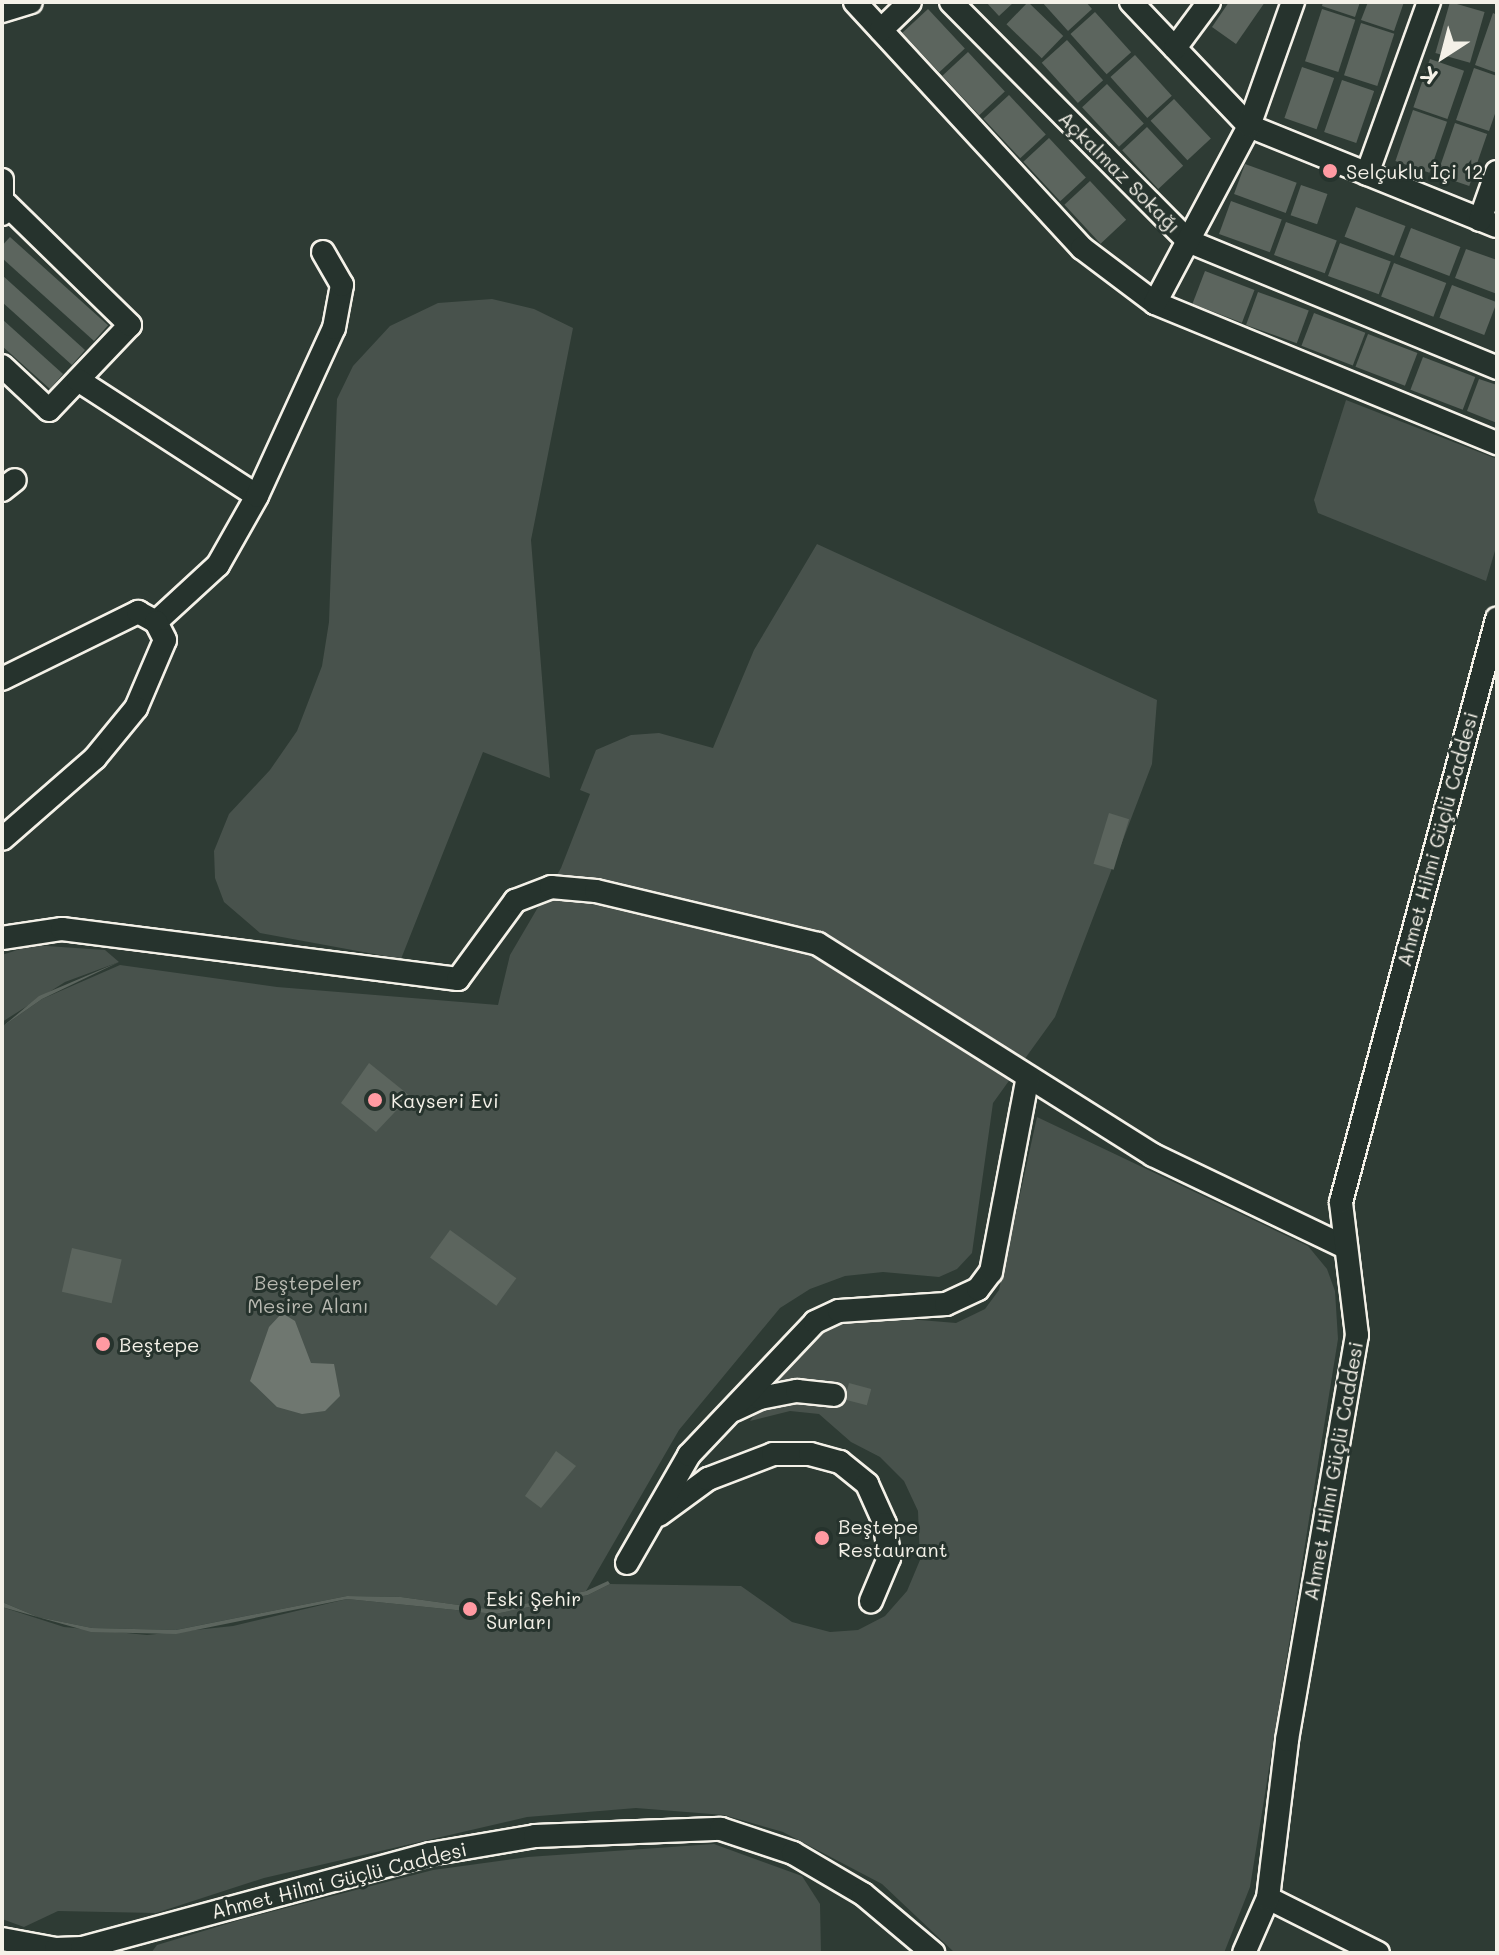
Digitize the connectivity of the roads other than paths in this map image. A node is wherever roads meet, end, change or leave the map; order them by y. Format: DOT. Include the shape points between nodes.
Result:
graph roads {
  1 [pos="31,2"];
  2 [pos="855,2"];
  3 [pos="910,2"];
  4 [pos="951,2"];
  5 [pos="1131,2"];
  6 [pos="1209,2"];
  7 [pos="1293,2"];
  8 [pos="1429,2"];
  9 [pos="2,11"];
  10 [pos="881,30"];
  11 [pos="1175,48"];
  12 [pos="1249,126"];
  13 [pos="1497,172"];
  14 [pos="1367,174"];
  15 [pos="2,180"];
  16 [pos="4,209"];
  17 [pos="1488,223"];
  18 [pos="1188,241"];
  19 [pos="323,252"];
  20 [pos="1155,303"];
  21 [pos="2,366"];
  22 [pos="1497,368"];
  23 [pos="78,380"];
  24 [pos="1497,443"];
  25 [pos="257,496"];
  26 [pos="1497,619"];
  27 [pos="156,622"];
  28 [pos="2,679"];
  29 [pos="2,839"];
  30 [pos="2,938"];
  31 [pos="1028,1077"];
  32 [pos="1345,1247"];
  33 [pos="834,1395"];
  34 [pos="726,1414"];
  35 [pos="652,1520"];
  36 [pos="627,1563"];
  37 [pos="871,1601"];
  38 [pos="1268,1898"];
  39 [pos="2,1939"];
  40 [pos="933,1953"];
  41 [pos="1244,1953"];
  42 [pos="1378,1953"];
  1 -- 9 [label="street"];
  2 -- 10 [label="street"];
  3 -- 10 [label="street"];
  4 -- 18 [label="street, Açkalmaz Sokağı"];
  5 -- 11 [label="street"];
  6 -- 11 [label="street"];
  7 -- 12 [label="street"];
  8 -- 14 [label="street"];
  10 -- 20 [label="street" via="1082,248"];
  11 -- 12 [label="street"];
  12 -- 14 [label="street"];
  12 -- 18 [label="street"];
  13 -- 17 [label="street"];
  14 -- 17 [label="street"];
  15 -- 16 [label="street"];
  16 -- 23 [label="street" via="130,325"];
  18 -- 20 [label="street"];
  18 -- 22 [label="street, Açkalmaz Sokağı"];
  19 -- 25 [label="street" via="339,272 340,307"];
  20 -- 24 [label="street"];
  21 -- 23 [label="street" via="49,410"];
  23 -- 25 [label="street"];
  25 -- 27 [label="street" via="218,565"];
  26 -- 32 [label="street, Ahmet Hilmi Güçlü Caddesi" via="1350,1157 1341,1202"];
  27 -- 28 [label="street" via="138,612"];
  27 -- 29 [label="street" via="165,650 136,708 95,758"];
  30 -- 31 [label="street" via="62,929 458,979 515,901 551,887 596,891 818,944"];
  31 -- 32 [label="street" via="1153,1155"];
  31 -- 34 [label="street" via="991,1272 978,1289 946,1304 839,1311 815,1322"];
  32 -- 38 [label="street, Ahmet Hilmi Güçlü Caddesi" via="1357,1335 1287,1740"];
  33 -- 34 [label="street" via="797,1391 760,1398"];
  34 -- 35 [label="street" via="689,1455"];
  35 -- 36 [label="street"];
  35 -- 37 [label="street" via="708,1479 773,1454 810,1454 840,1462 867,1484 885,1524 889,1558"];
  38 -- 41 [label="street, Ahmet Hilmi Güçlü Caddesi"];
  38 -- 42 [label="street"];
  39 -- 40 [label="street, Ahmet Hilmi Güçlü Caddesi" via="82,1948 430,1854 535,1836 721,1829 793,1853 863,1894"];
}
